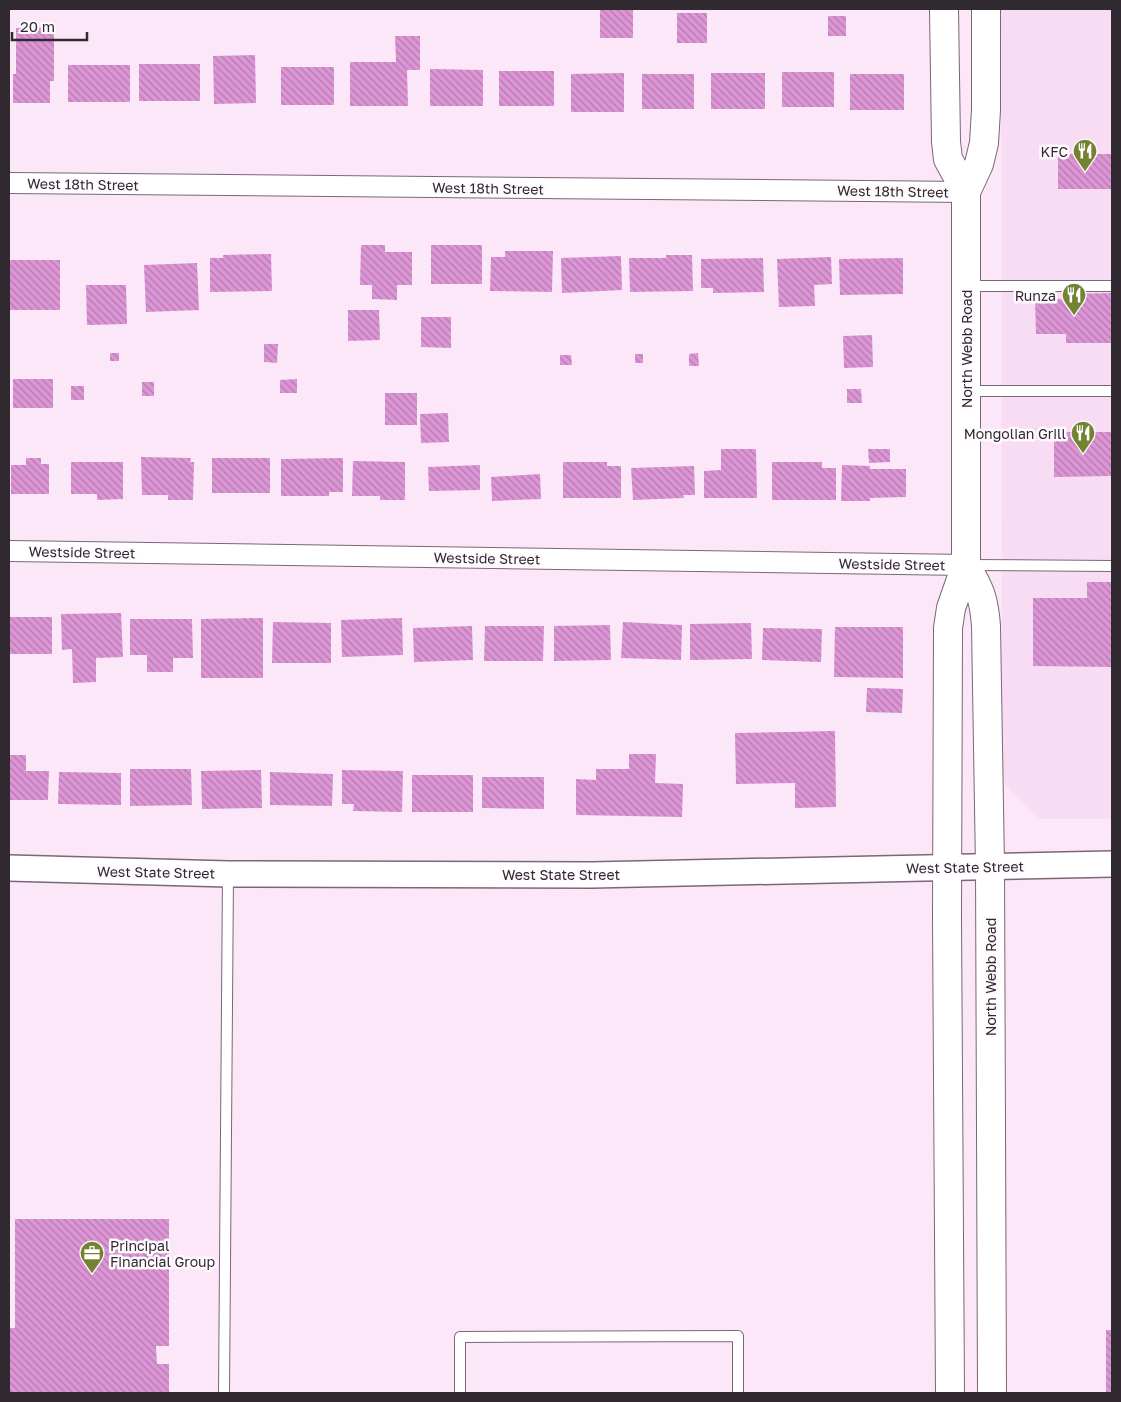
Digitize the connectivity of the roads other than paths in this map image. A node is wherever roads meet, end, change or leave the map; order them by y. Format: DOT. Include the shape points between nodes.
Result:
graph roads {
  1 [pos="944,9"];
  2 [pos="986,9"];
  3 [pos="9,183"];
  4 [pos="966,192"];
  5 [pos="966,286"];
  6 [pos="1112,286"];
  7 [pos="966,391"];
  8 [pos="1112,392"];
  9 [pos="9,551"];
  10 [pos="966,565"];
  11 [pos="1112,566"];
  12 [pos="1112,864"];
  13 [pos="990,866"];
  14 [pos="947,867"];
  15 [pos="9,868"];
  16 [pos="228,874"];
  17 [pos="224,1393"];
  18 [pos="460,1393"];
  19 [pos="738,1393"];
  20 [pos="950,1393"];
  21 [pos="992,1393"];
  1 -- 4 [label="main road" via="948,160"];
  2 -- 4 [label="main road, North Webb Road" via="984,143"];
  3 -- 4 [label="street, West 18th Street"];
  4 -- 5 [label="main road, North Webb Road"];
  5 -- 6 [label="lane"];
  5 -- 7 [label="main road, North Webb Road"];
  7 -- 8 [label="lane"];
  7 -- 10 [label="main road, North Webb Road"];
  9 -- 10 [label="street, Westside Street"];
  10 -- 11 [label="lane"];
  10 -- 13 [label="main road, North Webb Road" via="980,589 985,613"];
  10 -- 14 [label="main road, North Webb Road" via="951,608 948,628"];
  12 -- 13 [label="street, West State Street"];
  13 -- 14 [label="street, West State Street"];
  13 -- 21 [label="main road, North Webb Road"];
  14 -- 16 [label="street, West State Street" via="592,874"];
  14 -- 20 [label="main road, North Webb Road"];
  15 -- 16 [label="street, West State Street"];
  16 -- 17 [label="lane"];
  18 -- 19 [label="lane" via="460,1337 728,1336 738,1336"];
}
